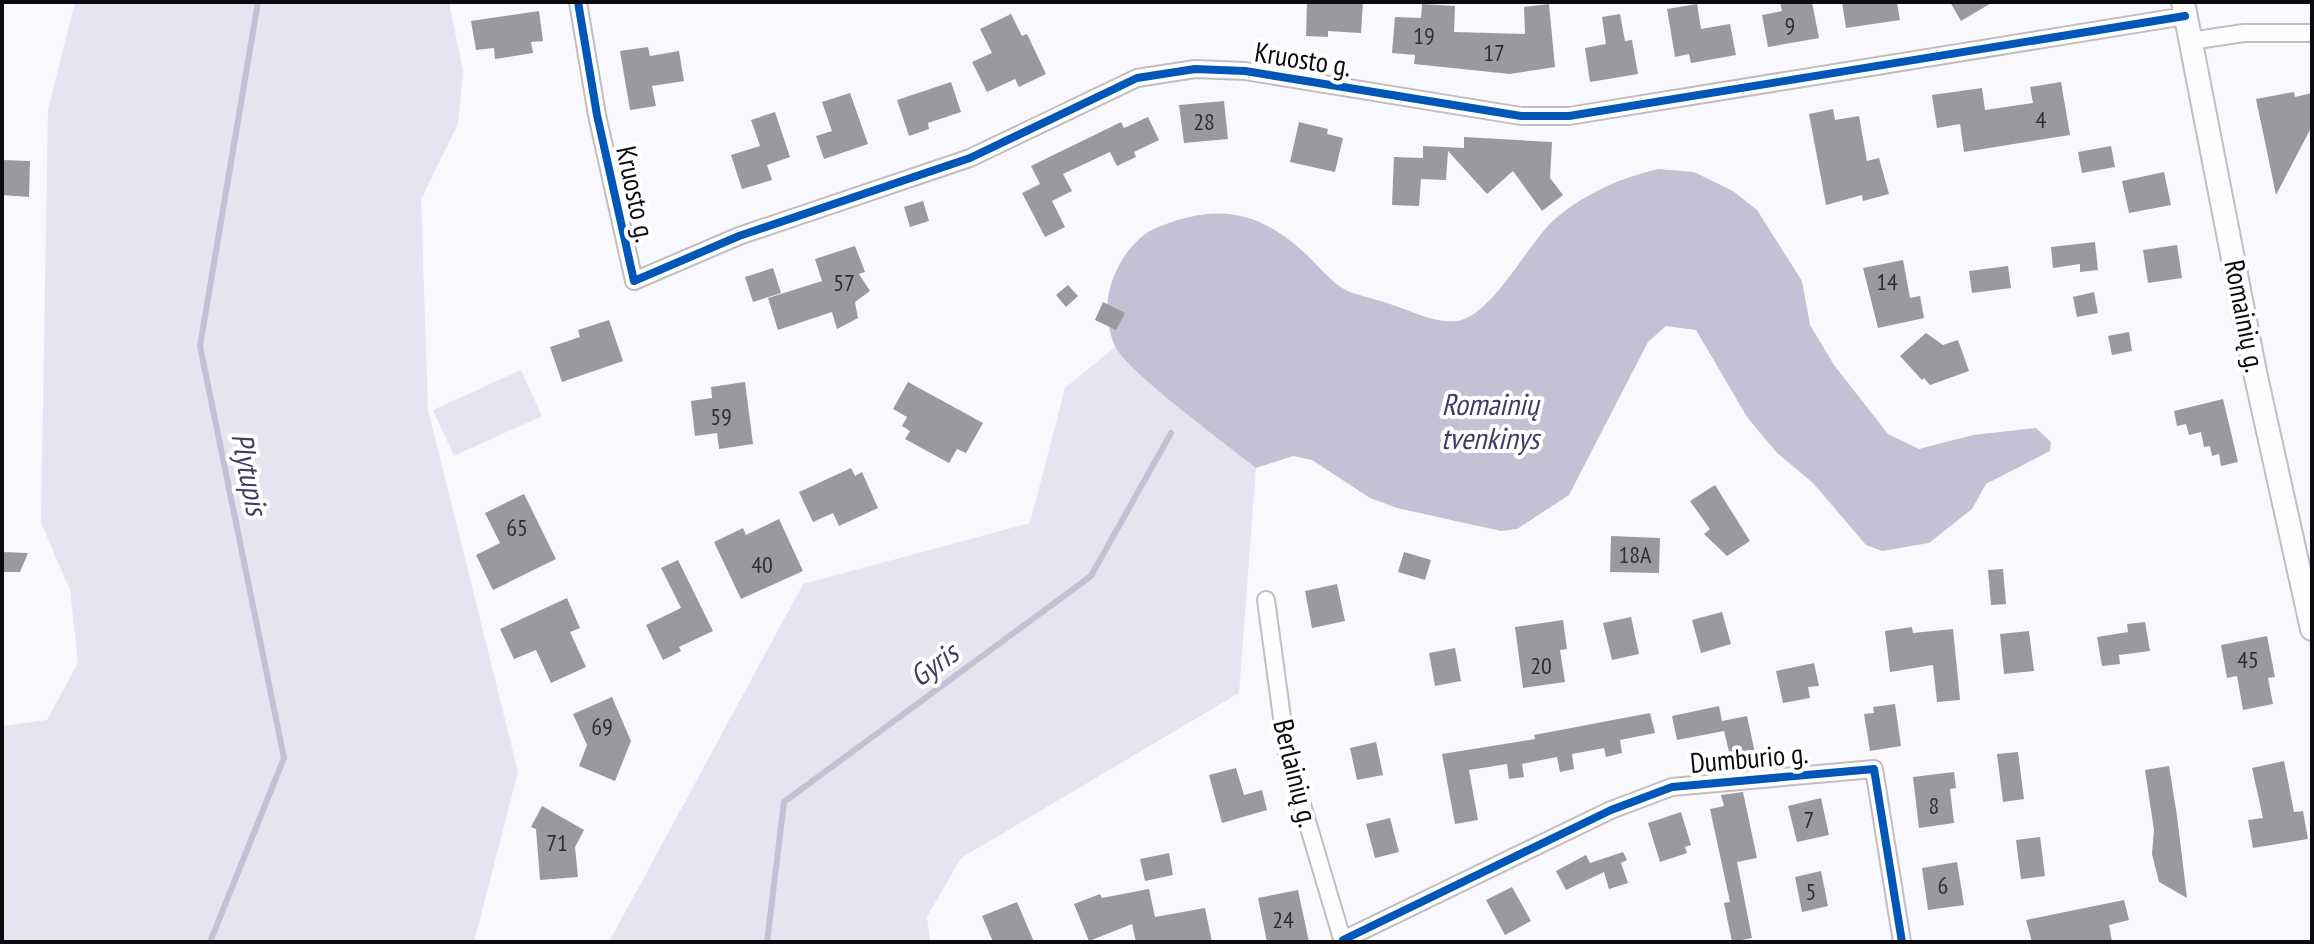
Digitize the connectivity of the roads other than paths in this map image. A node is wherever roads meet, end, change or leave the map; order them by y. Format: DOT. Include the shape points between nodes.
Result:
graph roads {
  1 [pos="578,2"];
  2 [pos="2184,9"];
  3 [pos="2312,33"];
  4 [pos="2190,41"];
  5 [pos="1266,600"];
  6 [pos="2312,629"];
  7 [pos="1343,941"];
  8 [pos="1902,942"];
  1 -- 2 [label="street, Kruosto g." via="634,281 739,236 970,158 1137,78 1195,69 1245,71 1521,116 1569,116"];
  2 -- 4 [label="main road, Romainių g."];
  3 -- 4 [label="street" via="2244,33"];
  4 -- 6 [label="main road, Romainių g."];
  5 -- 7 [label="street, Berlainių g." via="1287,754"];
  7 -- 8 [label="street, Dumburio g." via="1611,810 1672,787 1874,769"];
}
